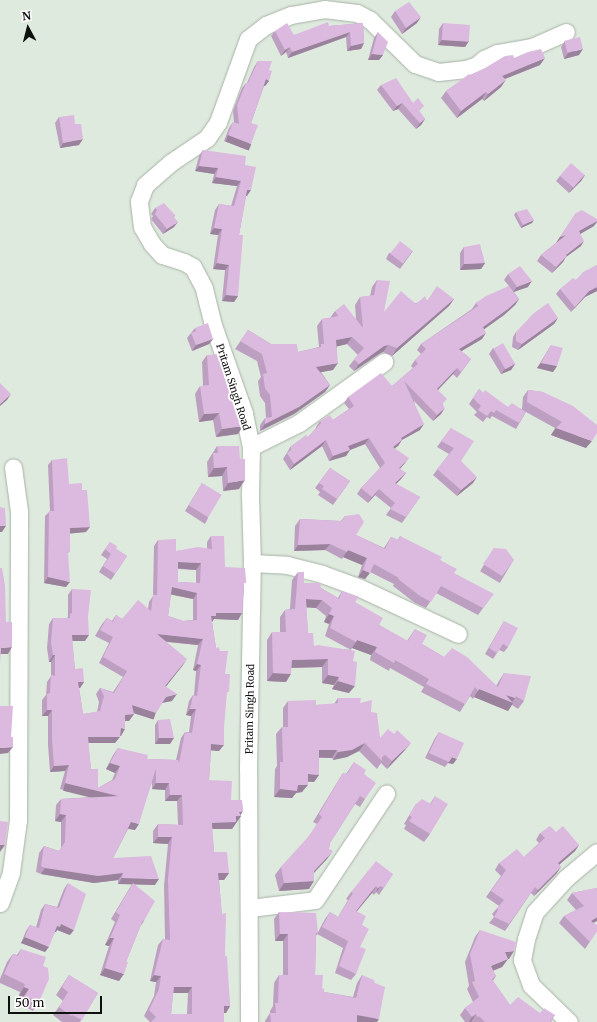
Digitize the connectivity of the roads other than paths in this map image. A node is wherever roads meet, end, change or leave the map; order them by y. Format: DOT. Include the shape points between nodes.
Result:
graph roads {
  1 [pos="566,32"];
  2 [pos="384,362"];
  3 [pos="252,447"];
  4 [pos="13,467"];
  5 [pos="252,563"];
  6 [pos="458,634"];
  7 [pos="386,794"];
  8 [pos="597,852"];
  9 [pos="0,903"];
  10 [pos="250,908"];
  11 [pos="249,1022"];
  12 [pos="569,1022"];
  1 -- 3 [label="street, Pritam Singh Road" via="532,47 491,55 478,65 438,72 415,64 370,20 357,14 324,9 291,14 266,25 248,39 218,122 207,138 170,163 145,185 139,201 142,227 152,244 162,255 193,267 204,288 212,325 244,413"];
  2 -- 3 [label="street" via="299,423"];
  3 -- 5 [label="street, Pritam Singh Road"];
  4 -- 9 [label="street" via="19,511 18,820 11,872"];
  5 -- 6 [label="street" via="287,565 322,574 360,588"];
  5 -- 10 [label="street, Pritam Singh Road" via="248,768"];
  7 -- 10 [label="street" via="315,900"];
  8 -- 12 [label="street" via="566,878 535,912 522,960 532,985"];
  10 -- 11 [label="street, Pritam Singh Road"];
}
